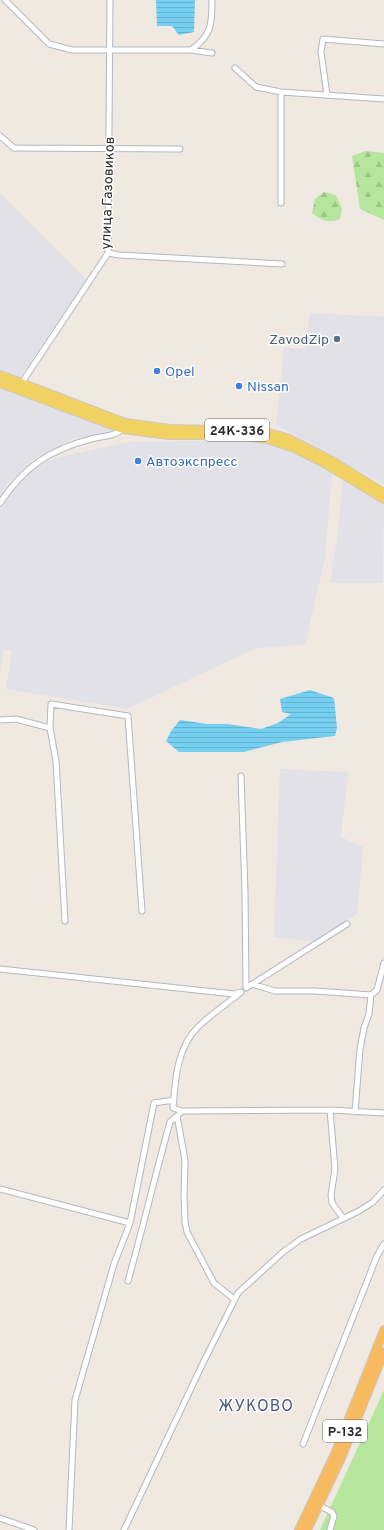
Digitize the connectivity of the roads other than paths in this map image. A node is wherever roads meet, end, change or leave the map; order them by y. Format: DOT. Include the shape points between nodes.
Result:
graph roads {
  1 [pos="5,0"];
  2 [pos="110,0"];
  3 [pos="212,0"];
  4 [pos="384,44"];
  5 [pos="109,50"];
  6 [pos="191,50"];
  7 [pos="212,53"];
  8 [pos="235,68"];
  9 [pos="281,92"];
  10 [pos="327,95"];
  11 [pos="384,98"];
  12 [pos="0,136"];
  13 [pos="180,149"];
  14 [pos="109,150"];
  15 [pos="281,203"];
  16 [pos="108,253"];
  17 [pos="282,264"];
  18 [pos="0,376"];
  19 [pos="0,383"];
  20 [pos="21,384"];
  21 [pos="124,426"];
  22 [pos="384,492"];
  23 [pos="384,499"];
  24 [pos="0,503"];
  25 [pos="0,720"];
  26 [pos="50,728"];
  27 [pos="241,776"];
  28 [pos="142,911"];
  29 [pos="65,921"];
  30 [pos="347,924"];
  31 [pos="384,963"];
  32 [pos="0,969"];
  33 [pos="252,984"];
  34 [pos="246,988"];
  35 [pos="241,992"];
  36 [pos="371,995"];
  37 [pos="174,1100"];
  38 [pos="330,1110"];
  39 [pos="182,1111"];
  40 [pos="355,1112"];
  41 [pos="384,1113"];
  42 [pos="177,1116"];
  43 [pos="0,1189"];
  44 [pos="384,1190"];
  45 [pos="343,1218"];
  46 [pos="130,1223"];
  47 [pos="384,1244"];
  48 [pos="128,1281"];
  49 [pos="234,1299"];
  50 [pos="384,1330"];
  51 [pos="384,1352"];
  52 [pos="303,1444"];
  53 [pos="320,1506"];
  54 [pos="0,1518"];
  55 [pos="34,1530"];
  56 [pos="69,1530"];
  57 [pos="124,1530"];
  58 [pos="299,1530"];
  59 [pos="307,1530"];
  60 [pos="330,1530"];
  1 -- 5 [label="street" via="49,44 72,50"];
  2 -- 5 [label="street, улица Газовиков"];
  3 -- 6 [label="street" via="212,27 201,43"];
  4 -- 10 [label="street" via="323,39 321,52"];
  5 -- 6 [label="street"];
  5 -- 14 [label="street, улица Газовиков"];
  6 -- 7 [label="street"];
  8 -- 9 [label="street" via="256,87"];
  9 -- 10 [label="street"];
  9 -- 15 [label="street"];
  10 -- 11 [label="street"];
  12 -- 14 [label="street" via="14,148"];
  13 -- 14 [label="street"];
  14 -- 16 [label="street, улица Газовиков"];
  16 -- 17 [label="street"];
  16 -- 20 [label="street, улица Газовиков"];
  18 -- 20 [label="main road, 24К-336"];
  19 -- 21 [label="main road, 24К-336"];
  20 -- 21 [label="main road, 24К-336"];
  21 -- 22 [label="main road, 24К-336" via="269,433 308,448"];
  21 -- 23 [label="main road, 24К-336" via="169,435 232,435 268,439 294,448 326,464"];
  21 -- 24 [label="street" via="115,434 90,439 43,457 21,476"];
  25 -- 26 [label="street" via="16,719"];
  26 -- 28 [label="street" via="51,704 128,716"];
  26 -- 29 [label="street" via="56,760"];
  27 -- 34 [label="street"];
  30 -- 33 [label="street"];
  31 -- 36 [label="street" via="377,990"];
  32 -- 35 [label="street" via="234,994"];
  33 -- 34 [label="street"];
  33 -- 36 [label="street" via="275,991"];
  34 -- 35 [label="street"];
  35 -- 37 [label="street" via="196,1028 179,1063"];
  36 -- 40 [label="street" via="370,1014 360,1049"];
  37 -- 39 [label="street" via="173,1108"];
  37 -- 46 [label="street" via="154,1103"];
  38 -- 39 [label="street"];
  38 -- 40 [label="street"];
  38 -- 45 [label="street" via="335,1169 331,1195 332,1203"];
  39 -- 42 [label="street"];
  40 -- 41 [label="street"];
  42 -- 48 [label="street" via="170,1122"];
  42 -- 49 [label="street" via="185,1160 187,1232 214,1283"];
  43 -- 46 [label="street"];
  44 -- 45 [label="street" via="373,1202"];
  45 -- 49 [label="street" via="301,1239 283,1252 238,1292"];
  46 -- 56 [label="street" via="114,1264 75,1400"];
  47 -- 52 [label="street" via="371,1270"];
  49 -- 57 [label="street"];
  50 -- 58 [label="highway, Р-132" via="335,1454"];
  51 -- 53 [label="highway, Р-132"];
  53 -- 59 [label="highway, Р-132"];
  53 -- 60 [label="street" via="332,1512 334,1516"];
  54 -- 55 [label="street"];
}
